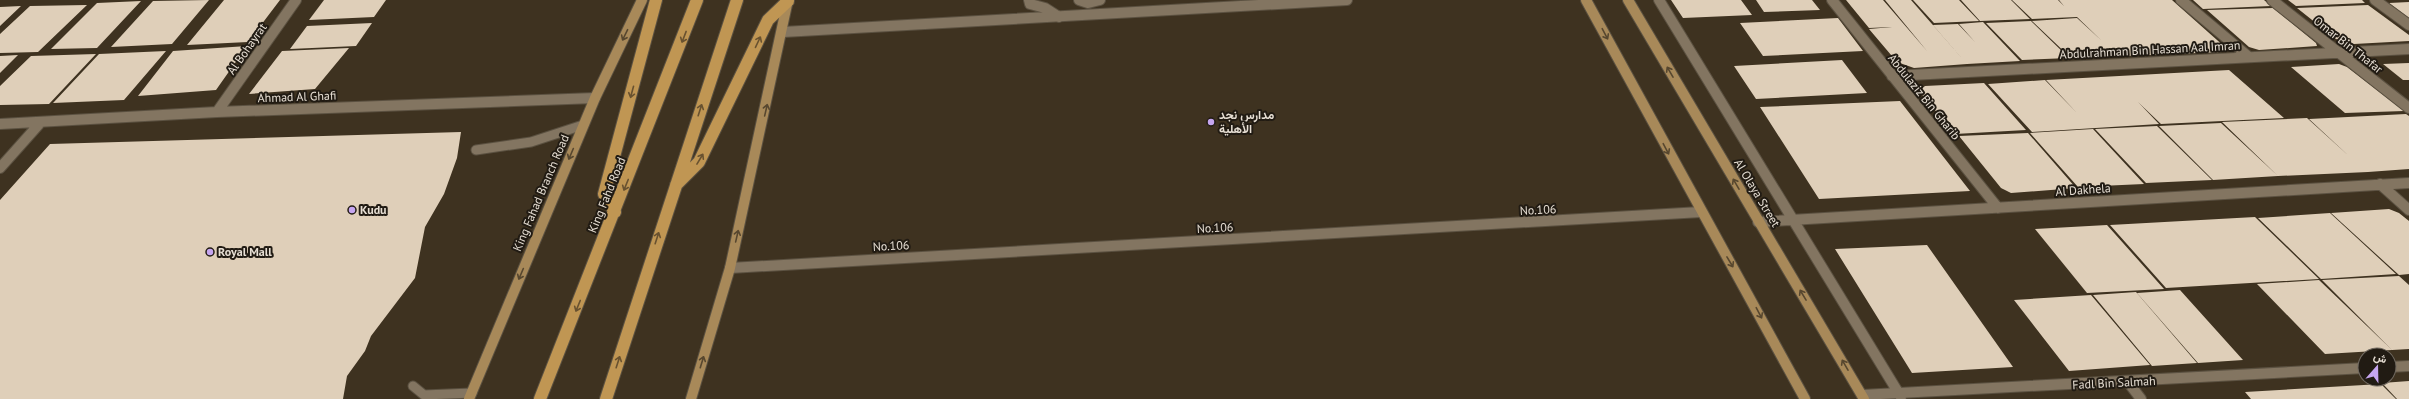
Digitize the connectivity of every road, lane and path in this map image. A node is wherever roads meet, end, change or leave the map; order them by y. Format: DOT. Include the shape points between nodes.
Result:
graph roads {
  1 [pos="296,0"];
  2 [pos="642,0"];
  3 [pos="656,0"];
  4 [pos="697,0"];
  5 [pos="737,0"];
  6 [pos="1029,0"];
  7 [pos="1079,0"];
  8 [pos="1100,0"];
  9 [pos="1347,0"];
  10 [pos="1586,0"];
  11 [pos="1659,0"];
  12 [pos="1832,0"];
  13 [pos="2181,0"];
  14 [pos="2272,0"];
  15 [pos="2375,0"];
  16 [pos="788,1"];
  17 [pos="1627,1"];
  18 [pos="1059,17"];
  19 [pos="2409,25"];
  20 [pos="783,32"];
  21 [pos="2409,49"];
  22 [pos="2338,53"];
  23 [pos="2249,57"];
  24 [pos="1892,76"];
  25 [pos="595,98"];
  26 [pos="2409,108"];
  27 [pos="217,112"];
  28 [pos="41,122"];
  29 [pos="0,124"];
  30 [pos="583,125"];
  31 [pos="476,150"];
  32 [pos="0,168"];
  33 [pos="2409,182"];
  34 [pos="2380,184"];
  35 [pos="674,187"];
  36 [pos="1998,208"];
  37 [pos="2409,210"];
  38 [pos="615,212"];
  39 [pos="1701,212"];
  40 [pos="1792,220"];
  41 [pos="1758,222"];
  42 [pos="730,268"];
  43 [pos="2409,366"];
  44 [pos="2397,367"];
  45 [pos="2357,368"];
  46 [pos="2128,382"];
  47 [pos="412,386"];
  48 [pos="470,396"];
  49 [pos="1901,396"];
  50 [pos="1863,397"];
  51 [pos="540,399"];
  52 [pos="606,399"];
  53 [pos="691,399"];
  54 [pos="1805,399"];
  55 [pos="2141,399"];
  1 -- 27 [label="street, Al Bohayrat"];
  2 -- 25 [label="main road, King Fahad Branch Road, one-way"];
  3 -- 38 [label="highway, one-way" via="604,194"];
  4 -- 38 [label="highway, King Fahd Road, one-way"];
  35 -- 5 [label="highway, one-way"];
  6 -- 18 [label="street" via="1030,4 1045,8"];
  7 -- 8 [label="street" via="1088,3"];
  9 -- 18 [label="street"];
  10 -- 39 [label="main road, one-way"];
  11 -- 40 [label="street"];
  12 -- 24 [label="street, Abdulaziz Bin Gharib"];
  13 -- 23 [label="street"];
  14 -- 22 [label="street, Omar Bin Thafar"];
  15 -- 19 [label="street"];
  16 -- 20 [label="main road"];
  35 -- 16 [label="highway, one-way" via="699,162 768,20"];
  41 -- 17 [label="main road, Al Olaya Street, one-way"];
  18 -- 20 [label="street"];
  42 -- 20 [label="main road, one-way"];
  21 -- 22 [label="street, Abdulrahman Bin Hassan Aal Imran"];
  22 -- 23 [label="street, Abdulrahman Bin Hassan Aal Imran"];
  22 -- 26 [label="street, Omar Bin Thafar"];
  23 -- 24 [label="street, Abdulrahman Bin Hassan Aal Imran"];
  24 -- 36 [label="street, Abdulaziz Bin Gharib"];
  25 -- 27 [label="street, Ahmad Al Ghafi"];
  25 -- 30 [label="main road, King Fahad Branch Road"];
  27 -- 28 [label="street, Ahmad Al Ghafi"];
  28 -- 29 [label="street, Ahmad Al Ghafi"];
  28 -- 32 [label="street"];
  30 -- 31 [label="lane" via="557,137 516,146"];
  30 -- 48 [label="main road, King Fahad Branch Road, one-way"];
  33 -- 34 [label="street, Al Dakhela"];
  34 -- 36 [label="street, Al Dakhela"];
  34 -- 37 [label="street"];
  52 -- 35 [label="highway, one-way"];
  36 -- 40 [label="street, Al Dakhela"];
  38 -- 51 [label="highway, King Fahd Road, one-way"];
  39 -- 42 [label="street, No.106"];
  39 -- 54 [label="main road, one-way"];
  40 -- 41 [label="street, Al Dakhela"];
  40 -- 49 [label="street"];
  50 -- 41 [label="main road, Al Olaya Street, one-way"];
  53 -- 42 [label="main road, one-way"];
  43 -- 44 [label="street"];
  45 -- 46 [label="street, Fadl Bin Salmah"];
  46 -- 49 [label="street, Fadl Bin Salmah"];
  46 -- 55 [label="street"];
  47 -- 48 [label="lane" via="424,395"];
  49 -- 50 [label="street, Fadl Bin Salmah"];
}
